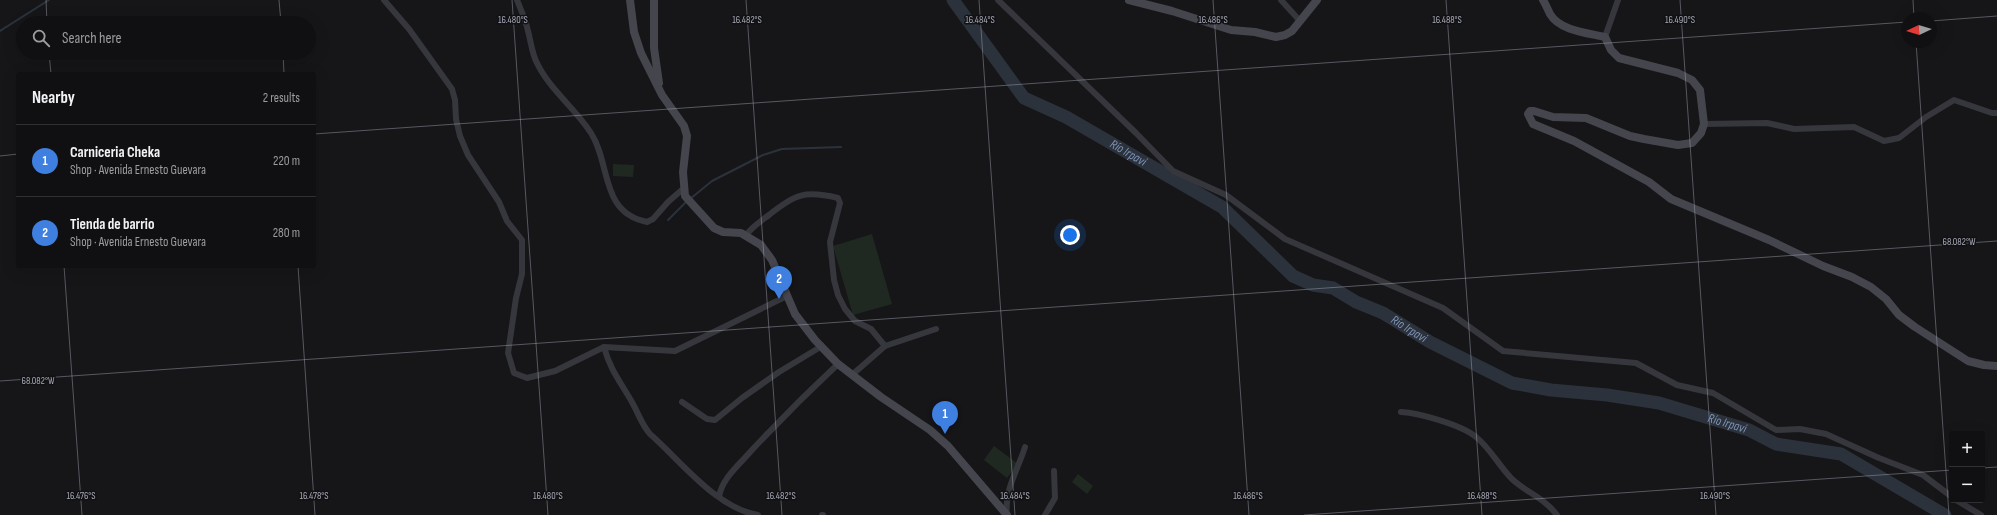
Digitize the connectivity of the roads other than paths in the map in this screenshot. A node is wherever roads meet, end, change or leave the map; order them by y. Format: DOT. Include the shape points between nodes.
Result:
graph roads {
  1 [pos="393,0"];
  2 [pos="517,0"];
  3 [pos="630,0"];
  4 [pos="654,0"];
  5 [pos="998,0"];
  6 [pos="1129,0"];
  7 [pos="1281,0"];
  8 [pos="1317,0"];
  9 [pos="1618,0"];
  10 [pos="1545,1"];
  11 [pos="385,2"];
  12 [pos="1300,21"];
  13 [pos="1605,37"];
  14 [pos="662,95"];
  15 [pos="1997,113"];
  16 [pos="1704,124"];
  17 [pos="684,192"];
  18 [pos="746,235"];
  19 [pos="787,296"];
  20 [pos="936,329"];
  21 [pos="822,346"];
  22 [pos="885,346"];
  23 [pos="604,347"];
  24 [pos="838,364"];
  25 [pos="1997,366"];
  26 [pos="853,374"];
  27 [pos="682,402"];
  28 [pos="1401,412"];
  29 [pos="1025,447"];
  30 [pos="1054,471"];
  31 [pos="1949,496"];
  32 [pos="718,497"];
  33 [pos="1961,503"];
  34 [pos="758,515"];
  35 [pos="1007,515"];
  36 [pos="1045,515"];
  37 [pos="1558,515"];
  38 [pos="1981,515"];
  1 -- 11 [label="street"];
  2 -- 17 [label="street" via="536,62 549,83 591,133 598,147 608,188 622,209 634,218 648,222 668,202"];
  3 -- 14 [label="street" via="634,32"];
  4 -- 14 [label="street" via="654,48"];
  5 -- 31 [label="street" via="1173,171 1226,195 1285,239 1443,308 1503,351 1636,363 1677,385 1713,393 1776,430 1800,429 1826,434 1923,475"];
  6 -- 12 [label="street" via="1231,30 1276,37 1285,35"];
  7 -- 12 [label="street"];
  8 -- 12 [label="street"];
  9 -- 13 [label="street"];
  10 -- 13 [label="street" via="1551,16 1560,24"];
  11 -- 23 [label="street" via="409,29 452,89 460,136 468,155 499,202 507,221 522,240 522,274 508,353 514,373 527,378 555,371"];
  13 -- 16 [label="street" via="1611,50 1619,58 1678,73 1692,80 1700,90"];
  14 -- 17 [label="street" via="684,126 687,136 683,172"];
  15 -- 16 [label="street" via="1954,100 1899,138 1884,141 1854,127 1794,130 1767,123"];
  16 -- 25 [label="street" via="1701,133 1692,143 1678,145 1630,136 1586,118 1553,117 1534,110 1528,114 1533,124 1574,141 1649,182 1671,199 1871,287 1886,299 1899,315 1968,361"];
  17 -- 18 [label="street" via="714,228"];
  18 -- 19 [label="street" via="761,245 772,260"];
  18 -- 22 [label="street" via="784,202 796,196 809,194 838,198 840,203 830,242 838,295 855,321 871,329"];
  19 -- 21 [label="street" via="805,328"];
  19 -- 23 [label="street" via="675,351"];
  20 -- 22 [label="street"];
  21 -- 24 [label="street"];
  21 -- 27 [label="street" via="779,372 715,420 707,419"];
  22 -- 26 [label="street"];
  23 -- 32 [label="street" via="611,369 644,427"];
  24 -- 26 [label="street"];
  24 -- 32 [label="street" via="792,406 738,465 720,488"];
  26 -- 35 [label="street" via="948,446"];
  28 -- 37 [label="street" via="1453,425 1476,437 1513,479 1547,503"];
  29 -- 35 [label="street" via="1008,491"];
  30 -- 36 [label="street" via="1055,498"];
  32 -- 34 [label="street"];
  33 -- 38 [label="street"];
}
